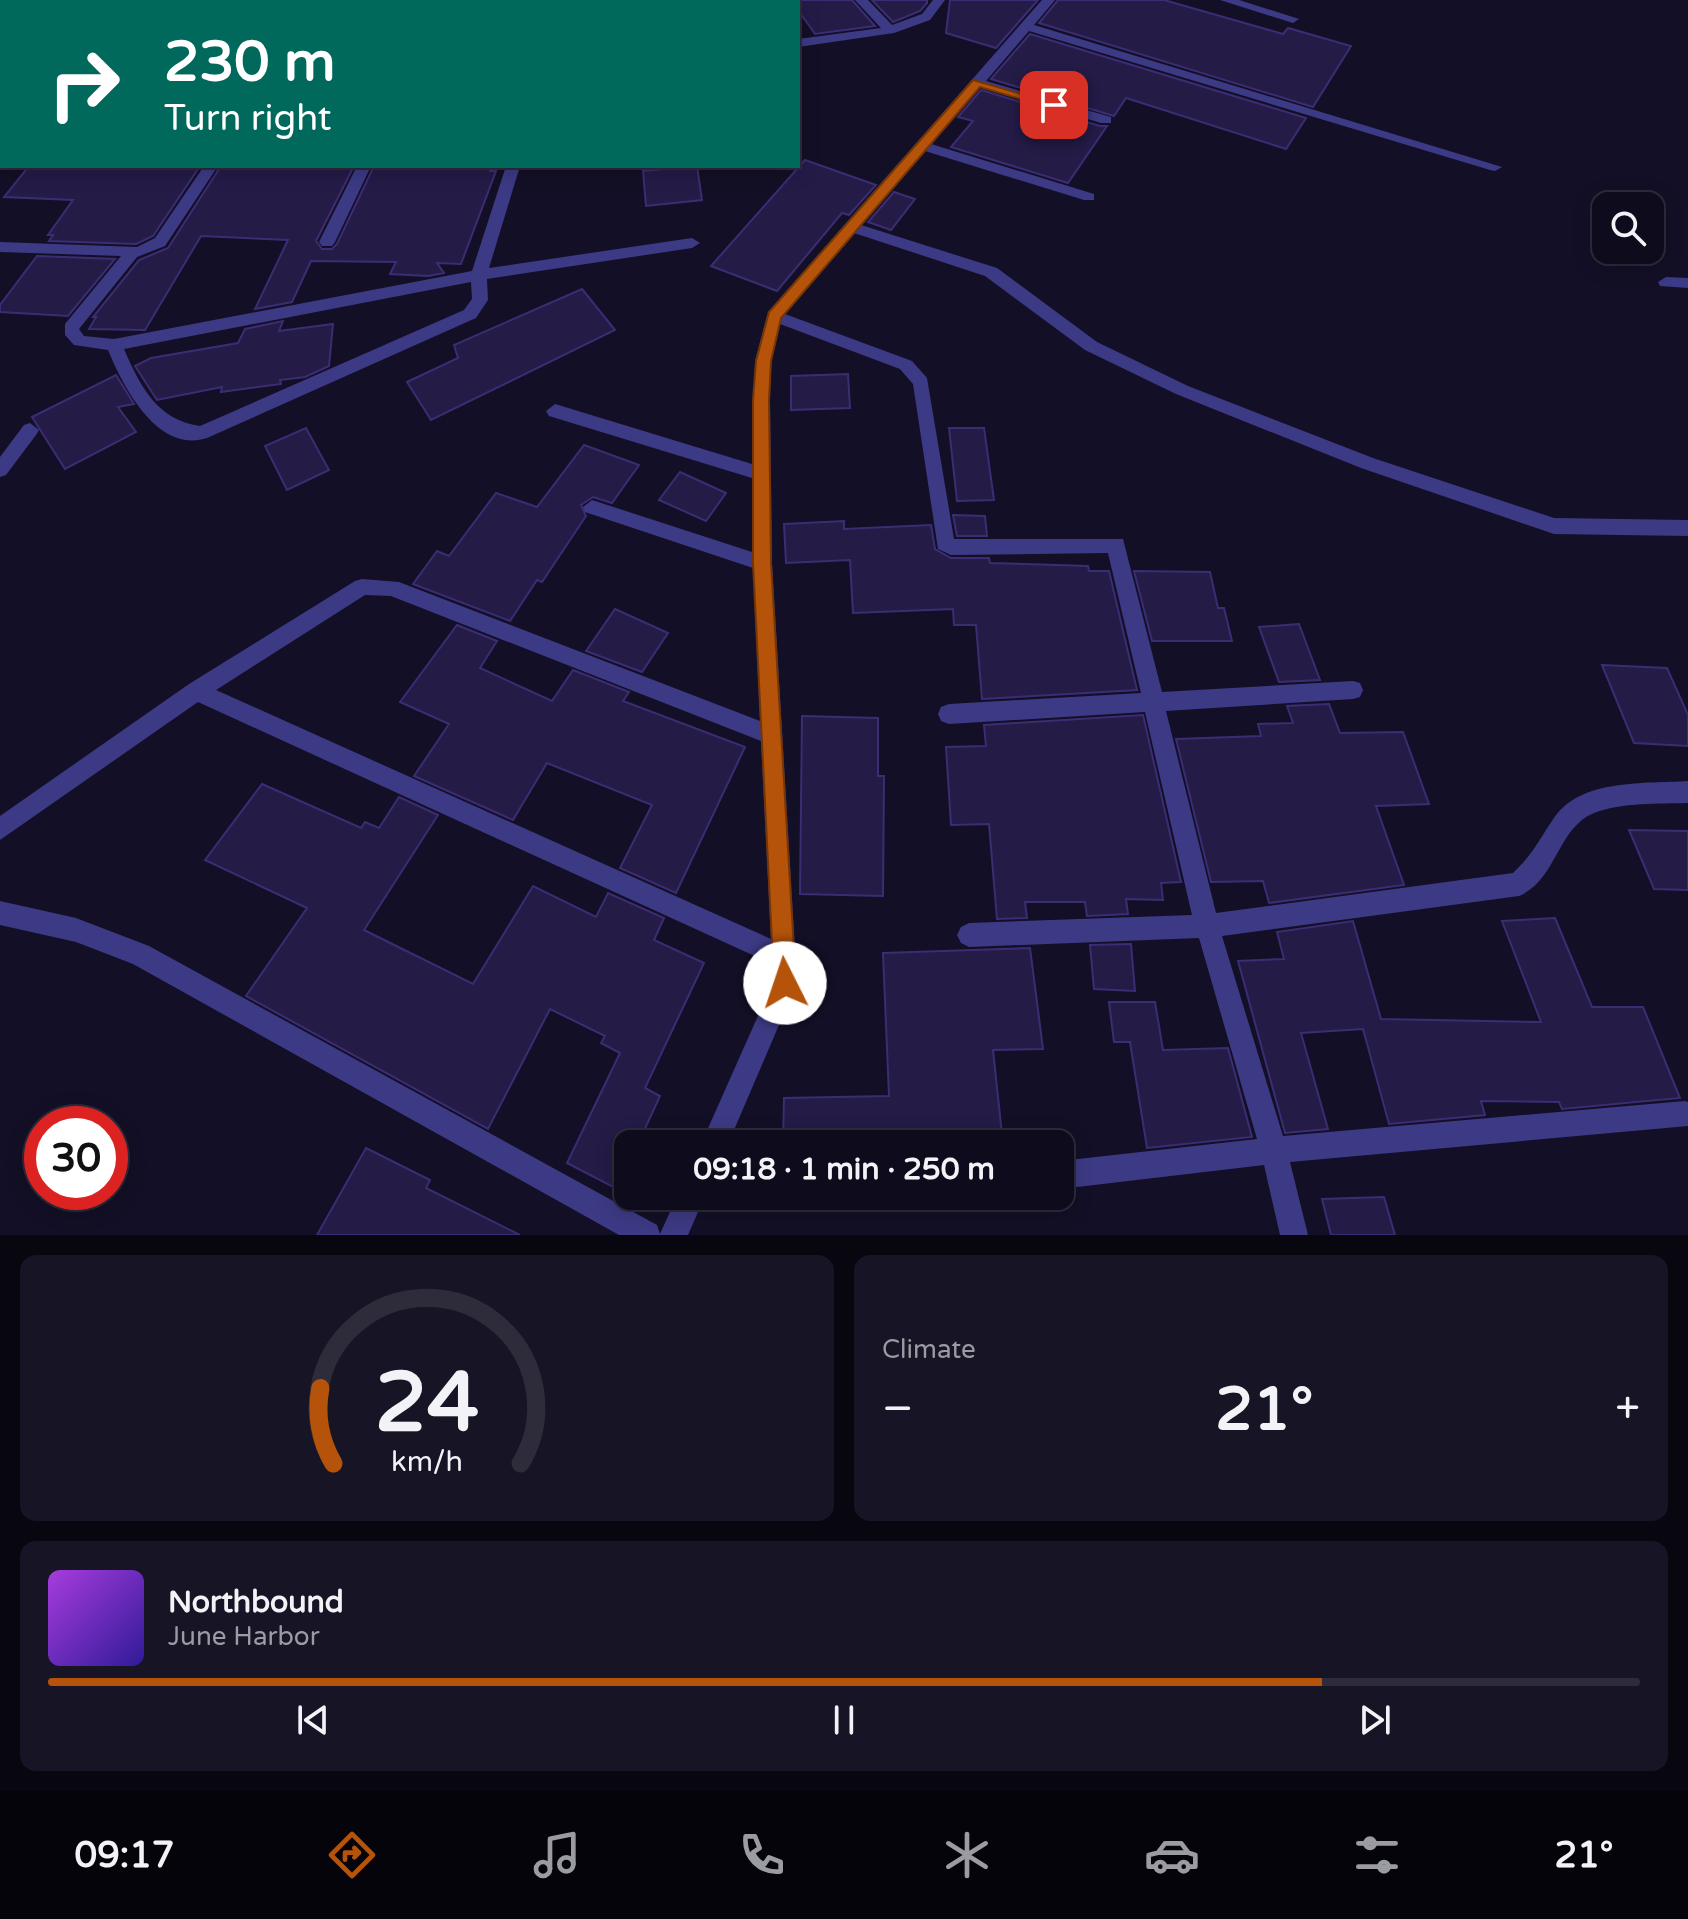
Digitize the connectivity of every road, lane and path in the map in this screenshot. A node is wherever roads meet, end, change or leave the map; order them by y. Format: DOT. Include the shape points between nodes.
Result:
graph roads {
  1 [pos="861,0"];
  2 [pos="939,0"];
  3 [pos="1049,0"];
  4 [pos="1226,0"];
  5 [pos="1293,19"];
  6 [pos="1026,26"];
  7 [pos="890,30"];
  8 [pos="800,43"];
  9 [pos="977,82"];
  10 [pos="1106,120"];
  11 [pos="922,146"];
  12 [pos="1495,167"];
  13 [pos="210,168"];
  14 [pos="363,168"];
  15 [pos="512,168"];
  16 [pos="1089,197"];
  17 [pos="851,227"];
  18 [pos="327,242"];
  19 [pos="692,243"];
  20 [pos="0,247"];
  21 [pos="131,254"];
  22 [pos="479,275"];
  23 [pos="1666,282"];
  24 [pos="1688,283"];
  25 [pos="774,316"];
  26 [pos="114,345"];
  27 [pos="555,411"];
  28 [pos="30,430"];
  29 [pos="0,470"];
  30 [pos="761,474"];
  31 [pos="592,507"];
  32 [pos="1688,528"];
  33 [pos="762,563"];
  34 [pos="1353,690"];
  35 [pos="196,691"];
  36 [pos="1154,701"];
  37 [pos="949,714"];
  38 [pos="771,735"];
  39 [pos="1688,792"];
  40 [pos="0,829"];
  41 [pos="0,913"];
  42 [pos="1207,926"];
  43 [pos="969,935"];
  44 [pos="783,957"];
  45 [pos="1685,1114"];
  46 [pos="720,1130"];
  47 [pos="1274,1150"];
  48 [pos="1074,1173"];
  49 [pos="685,1210"];
  50 [pos="647,1235"];
  51 [pos="674,1235"];
  52 [pos="1294,1235"];
  1 -- 7 [label="street"];
  2 -- 7 [label="street" via="926,17"];
  3 -- 6 [label="street"];
  4 -- 5 [label="street"];
  6 -- 9 [label="street"];
  6 -- 12 [label="street"];
  7 -- 8 [label="street"];
  9 -- 10 [label="street"];
  9 -- 11 [label="street"];
  11 -- 16 [label="street"];
  11 -- 17 [label="street"];
  13 -- 21 [label="street" via="160,242"];
  14 -- 18 [label="street"];
  15 -- 22 [label="street"];
  17 -- 25 [label="street"];
  17 -- 32 [label="street" via="991,272 1091,346 1182,390 1367,463 1554,526"];
  19 -- 22 [label="street"];
  20 -- 21 [label="street"];
  21 -- 26 [label="street" via="71,328 80,341"];
  22 -- 26 [label="street"];
  22 -- 26 [label="street" via="480,300 470,314 201,433 168,425 134,394"];
  23 -- 24 [label="street"];
  25 -- 30 [label="street" via="763,361"];
  25 -- 36 [label="street" via="906,365 915,374 921,382 945,543 1116,545"];
  27 -- 30 [label="street"];
  28 -- 29 [label="street"];
  30 -- 33 [label="street"];
  31 -- 33 [label="street"];
  33 -- 38 [label="street"];
  34 -- 36 [label="street"];
  35 -- 38 [label="street" via="362,587 378,585"];
  35 -- 40 [label="street"];
  35 -- 44 [label="street"];
  36 -- 37 [label="street"];
  36 -- 42 [label="street"];
  38 -- 44 [label="street"];
  39 -- 42 [label="street" via="1618,796 1585,805 1563,823 1543,860 1519,884"];
  41 -- 50 [label="street" via="76,930 140,955"];
  42 -- 43 [label="street"];
  42 -- 47 [label="street"];
  44 -- 46 [label="street" via="785,983"];
  45 -- 47 [label="street"];
  47 -- 48 [label="street"];
  47 -- 52 [label="street"];
  49 -- 51 [label="street"];
}
